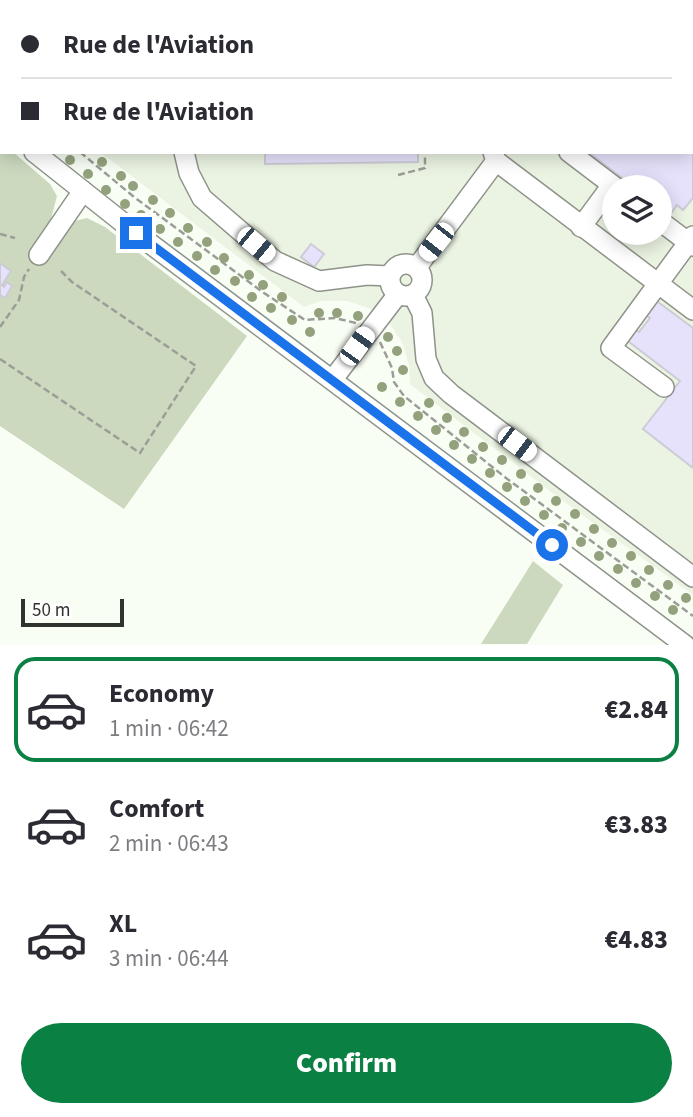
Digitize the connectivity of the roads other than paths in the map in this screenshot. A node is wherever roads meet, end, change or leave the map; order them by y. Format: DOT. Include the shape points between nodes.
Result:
graph roads {
  1 [pos="37,154"];
  2 [pos="184,154"];
  3 [pos="572,154"];
  4 [pos="495,157"];
  5 [pos="602,178"];
  6 [pos="83,191"];
  7 [pos="602,200"];
  8 [pos="581,227"];
  9 [pos="672,229"];
  10 [pos="691,242"];
  11 [pos="39,255"];
  12 [pos="417,267"];
  13 [pos="659,284"];
  14 [pos="400,288"];
  15 [pos="693,310"];
  16 [pos="333,379"];
  17 [pos="664,387"];
  18 [pos="693,577"];
  19 [pos="685,645"];
  1 -- 6 [label="street"];
  2 -- 14 [label="street" via="202,198 275,261 318,281 367,275"];
  3 -- 5 [label="street"];
  4 -- 8 [label="street"];
  4 -- 12 [label="street"];
  6 -- 11 [label="street"];
  6 -- 16 [label="street"];
  7 -- 8 [label="street"];
  8 -- 13 [label="street"];
  9 -- 10 [label="street"];
  10 -- 13 [label="street"];
  12 -- 14 [label="street" via="400,265"];
  12 -- 14 [label="street" via="423,278 418,291"];
  13 -- 15 [label="street"];
  13 -- 17 [label="street" via="611,348"];
  14 -- 16 [label="street"];
  14 -- 18 [label="street" via="422,313 426,359 434,378 450,394"];
  16 -- 19 [label="street"];
}
